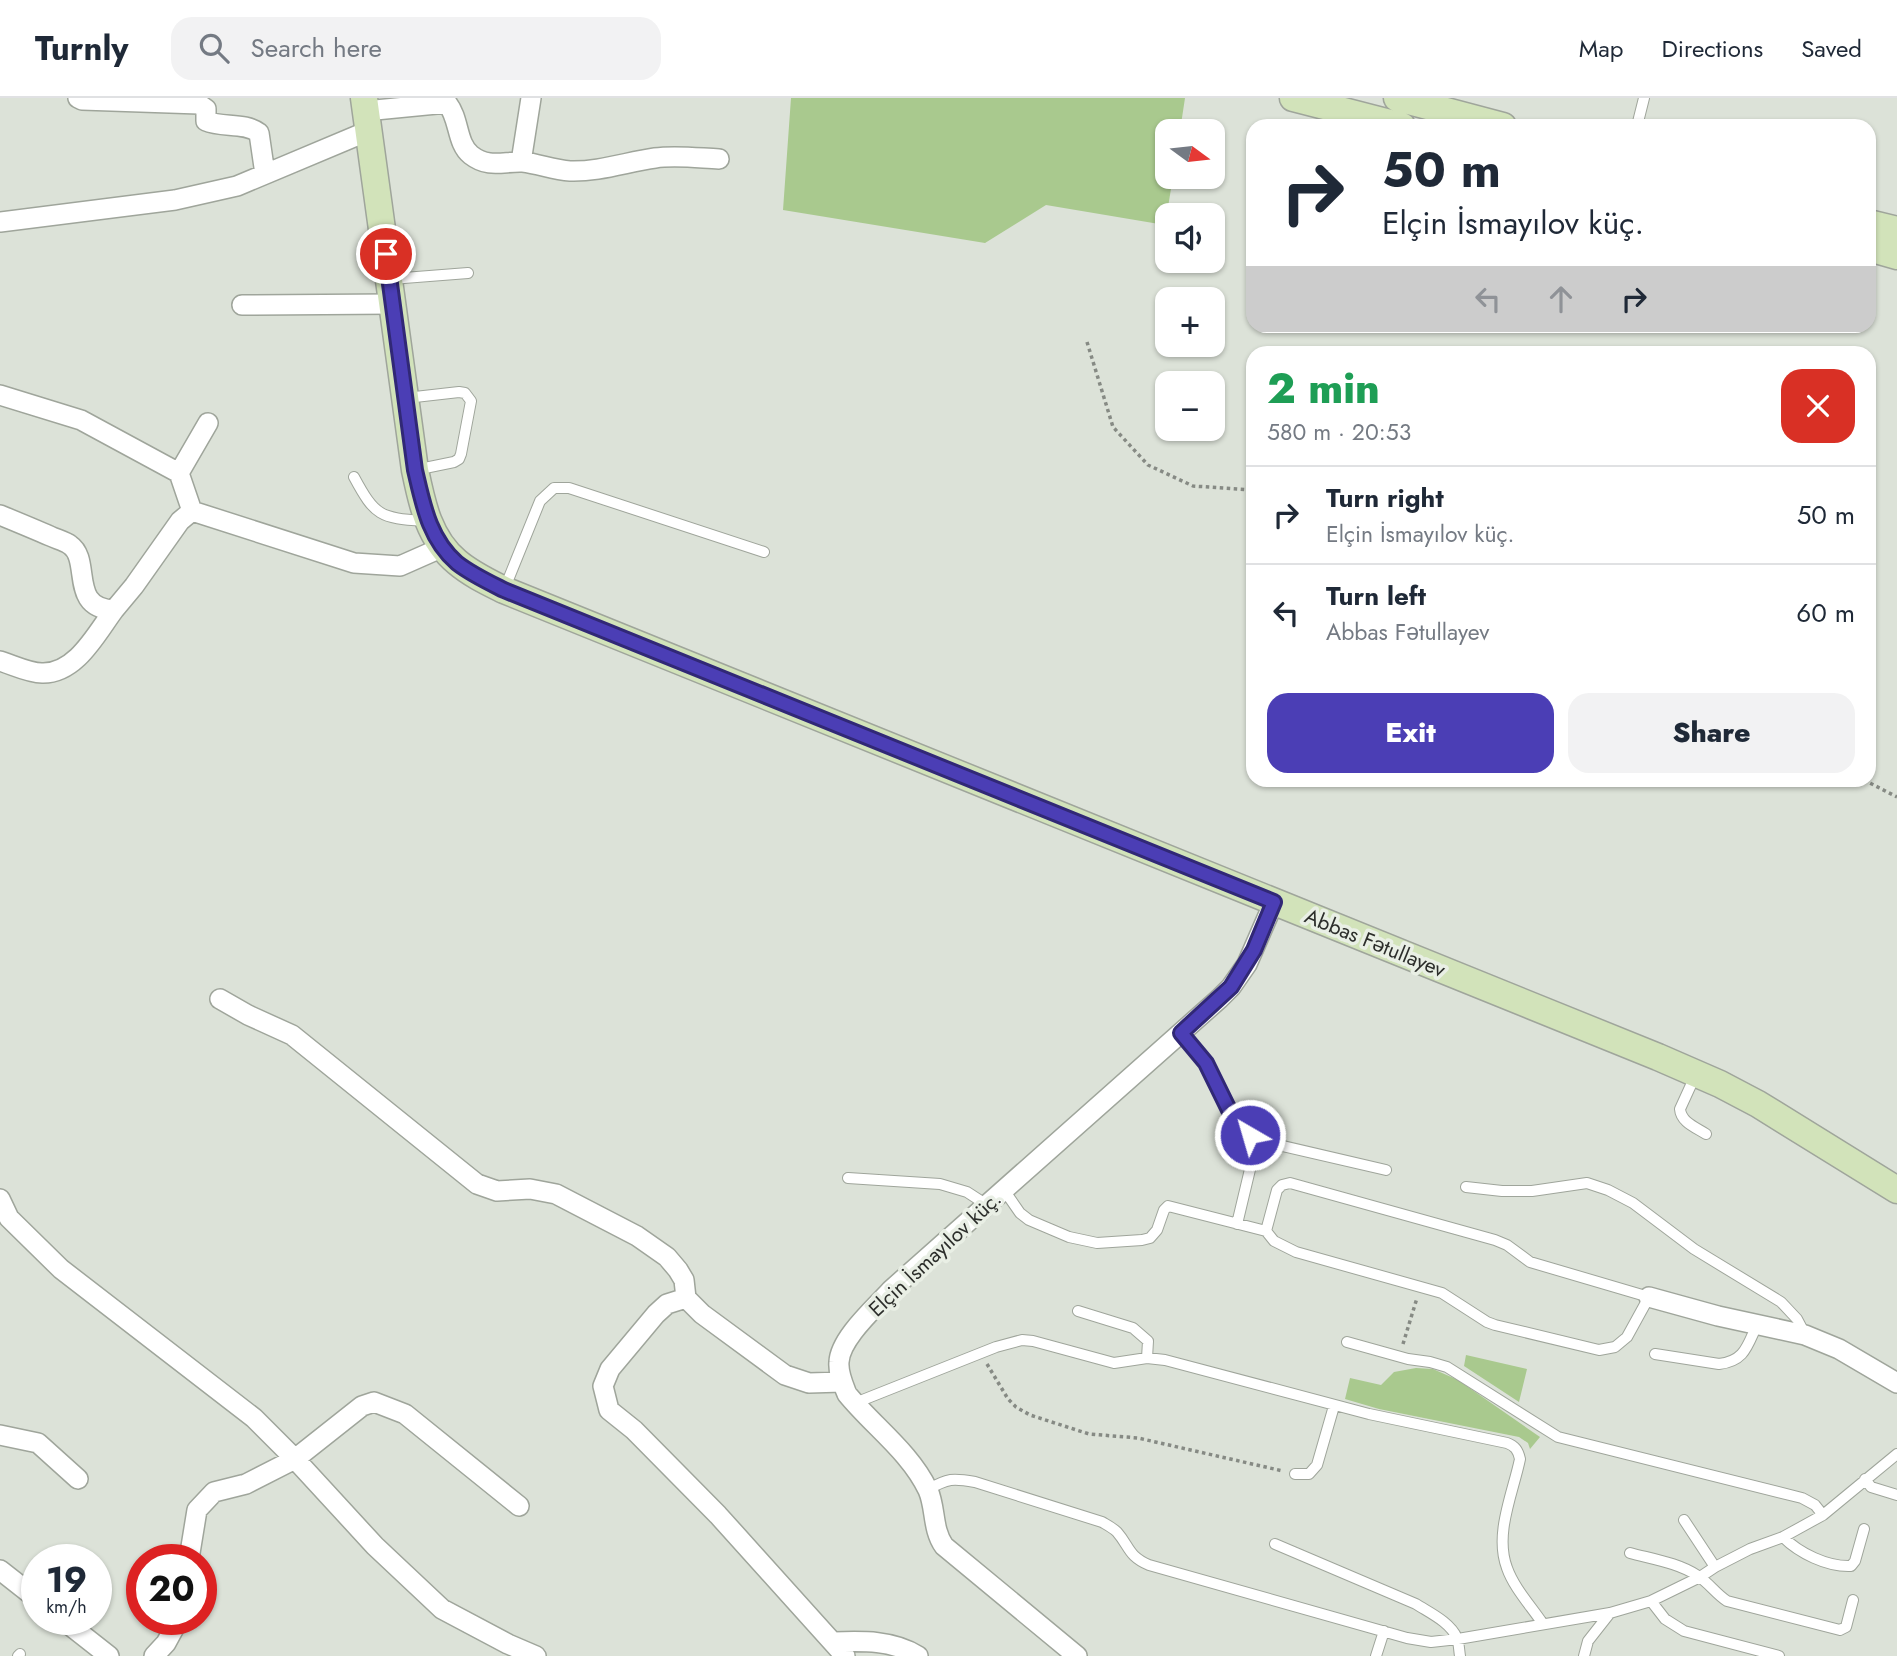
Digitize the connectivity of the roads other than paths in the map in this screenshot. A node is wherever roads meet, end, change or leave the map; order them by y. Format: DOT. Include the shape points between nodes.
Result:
graph roads {
  1 [pos="78,98"];
  2 [pos="531,98"];
  3 [pos="1293,98"];
  4 [pos="1397,98"];
  5 [pos="1644,98"];
  6 [pos="441,100"];
  7 [pos="366,113"];
  8 [pos="1375,119"];
  9 [pos="1476,119"];
  10 [pos="1639,119"];
  11 [pos="719,159"];
  12 [pos="521,162"];
  13 [pos="265,174"];
  14 [pos="0,222"];
  15 [pos="1876,225"];
  16 [pos="1897,230"];
  17 [pos="1876,250"];
  18 [pos="1897,256"];
  19 [pos="467,273"];
  20 [pos="391,292"];
  21 [pos="242,305"];
  22 [pos="0,395"];
  23 [pos="405,398"];
  24 [pos="208,423"];
  25 [pos="415,470"];
  26 [pos="178,473"];
  27 [pos="354,477"];
  28 [pos="192,511"];
  29 [pos="0,515"];
  30 [pos="428,521"];
  31 [pos="443,547"];
  32 [pos="764,552"];
  33 [pos="504,590"];
  34 [pos="114,610"];
  35 [pos="2,667"];
  36 [pos="1274,902"];
  37 [pos="220,999"];
  38 [pos="1181,1033"];
  39 [pos="1696,1074"];
  40 [pos="1706,1134"];
  41 [pos="1257,1140"];
  42 [pos="1386,1170"];
  43 [pos="848,1178"];
  44 [pos="1466,1186"];
  45 [pos="1897,1189"];
  46 [pos="1003,1190"];
  47 [pos="0,1199"];
  48 [pos="987,1205"];
  49 [pos="1237,1224"];
  50 [pos="1266,1231"];
  51 [pos="1649,1297"];
  52 [pos="686,1298"];
  53 [pos="1078,1311"];
  54 [pos="1757,1325"];
  55 [pos="1805,1335"];
  56 [pos="1347,1342"];
  57 [pos="1655,1354"];
  58 [pos="1147,1358"];
  59 [pos="842,1382"];
  60 [pos="1897,1383"];
  61 [pos="855,1404"];
  62 [pos="1334,1406"];
  63 [pos="0,1435"];
  64 [pos="1897,1454"];
  65 [pos="295,1459"];
  66 [pos="1296,1474"];
  67 [pos="78,1479"];
  68 [pos="1865,1479"];
  69 [pos="928,1490"];
  70 [pos="1897,1494"];
  71 [pos="519,1506"];
  72 [pos="1823,1515"];
  73 [pos="1684,1520"];
  74 [pos="1864,1529"];
  75 [pos="1783,1537"];
  76 [pos="191,1544"];
  77 [pos="1275,1544"];
  78 [pos="1630,1553"];
  79 [pos="1715,1567"];
  80 [pos="0,1570"];
  81 [pos="1700,1577"];
  82 [pos="21,1586"];
  83 [pos="1853,1600"];
  84 [pos="1651,1601"];
  85 [pos="1610,1613"];
  86 [pos="1543,1624"];
  87 [pos="1384,1631"];
  88 [pos="82,1635"];
  89 [pos="170,1635"];
  90 [pos="1458,1639"];
  91 [pos="840,1649"];
  92 [pos="109,1656"];
  93 [pos="154,1656"];
  94 [pos="536,1656"];
  95 [pos="918,1656"];
  96 [pos="1077,1656"];
  97 [pos="1376,1656"];
  98 [pos="1460,1656"];
  99 [pos="1584,1656"];
  100 [pos="1779,1656"];
  1 -- 13 [label="street" via="199,104 206,109 206,121 259,133"];
  2 -- 12 [label="street"];
  3 -- 8 [label="main road"];
  4 -- 9 [label="main road"];
  5 -- 10 [label="lane"];
  6 -- 7 [label="street"];
  6 -- 12 [label="street" via="454,111 470,155 483,162"];
  7 -- 13 [label="street"];
  7 -- 20 [label="main road, Abbas Fətullayev"];
  11 -- 12 [label="street" via="658,157 569,171"];
  13 -- 14 [label="street" via="237,186 175,200"];
  15 -- 16 [label="main road"];
  17 -- 18 [label="main road"];
  19 -- 20 [label="lane"];
  20 -- 21 [label="street"];
  20 -- 23 [label="main road, Abbas Fətullayev"];
  22 -- 26 [label="street" via="81,419"];
  23 -- 25 [label="main road, Abbas Fətullayev"];
  23 -- 25 [label="lane" via="460,392 471,401 458,459"];
  24 -- 26 [label="street"];
  25 -- 30 [label="main road, Abbas Fətullayev"];
  26 -- 28 [label="street"];
  27 -- 30 [label="lane" via="370,504 386,515"];
  28 -- 31 [label="street" via="354,563 400,566"];
  28 -- 34 [label="street"];
  29 -- 34 [label="street" via="72,545 92,603 102,610"];
  30 -- 31 [label="main road, Abbas Fətullayev"];
  31 -- 33 [label="main road, Abbas Fətullayev" via="475,575"];
  32 -- 33 [label="lane" via="569,488 554,488 540,501"];
  33 -- 36 [label="main road, Abbas Fətullayev"];
  34 -- 35 [label="street" via="76,660 54,672"];
  36 -- 38 [label="street, Elçin İsmayılov küç." via="1254,950 1231,987"];
  36 -- 39 [label="main road, Abbas Fətullayev"];
  37 -- 52 [label="street" via="292,1035 477,1184 497,1191 530,1189 556,1194 637,1236 678,1270"];
  38 -- 41 [label="lane" via="1206,1063 1232,1116"];
  38 -- 46 [label="street, Elçin İsmayılov küç."];
  39 -- 40 [label="lane" via="1680,1109 1684,1120"];
  39 -- 45 [label="main road, Abbas Fətullayev" via="1758,1104"];
  41 -- 42 [label="lane"];
  41 -- 49 [label="lane"];
  43 -- 48 [label="lane" via="940,1184 967,1192"];
  44 -- 55 [label="lane" via="1532,1191 1587,1184 1608,1190 1781,1302"];
  46 -- 48 [label="street, Elçin İsmayılov küç."];
  46 -- 49 [label="lane" via="1030,1220 1097,1243 1150,1238 1168,1206"];
  47 -- 65 [label="street" via="9,1217 61,1269 254,1418"];
  48 -- 59 [label="street, Elçin İsmayılov küç." via="891,1290 853,1333 839,1361"];
  49 -- 50 [label="lane"];
  50 -- 51 [label="lane" via="1274,1241 1297,1252 1442,1293 1495,1325 1599,1350 1615,1347 1627,1337"];
  50 -- 51 [label="lane" via="1278,1189 1290,1183 1495,1240 1530,1262"];
  51 -- 54 [label="street"];
  52 -- 59 [label="street" via="785,1375 808,1383"];
  52 -- 91 [label="street" via="667,1304 656,1314 610,1369 603,1386 609,1410 718,1515"];
  53 -- 58 [label="lane" via="1133,1328 1147,1341"];
  54 -- 55 [label="street"];
  54 -- 57 [label="lane" via="1745,1351 1730,1362"];
  55 -- 60 [label="street"];
  56 -- 72 [label="lane" via="1447,1367 1558,1437 1802,1498"];
  58 -- 61 [label="lane" via="1114,1363 1022,1340"];
  58 -- 62 [label="lane"];
  59 -- 61 [label="street"];
  61 -- 69 [label="street" via="915,1469"];
  62 -- 66 [label="lane" via="1317,1465 1309,1474"];
  62 -- 86 [label="lane" via="1514,1446 1520,1459 1502,1536 1503,1551 1513,1580"];
  63 -- 67 [label="street" via="38,1443"];
  64 -- 68 [label="lane"];
  65 -- 71 [label="street" via="362,1406 374,1402 405,1414"];
  65 -- 76 [label="street" via="246,1484 214,1492 197,1510"];
  65 -- 94 [label="street" via="375,1546 442,1609"];
  68 -- 70 [label="lane" via="1871,1488"];
  68 -- 72 [label="lane"];
  69 -- 87 [label="lane" via="946,1479 975,1482 1102,1522 1149,1565"];
  69 -- 96 [label="street" via="944,1546"];
  72 -- 75 [label="lane"];
  73 -- 79 [label="lane"];
  74 -- 75 [label="lane" via="1851,1566 1808,1556"];
  75 -- 79 [label="lane"];
  77 -- 90 [label="lane" via="1416,1604 1444,1622"];
  78 -- 81 [label="lane"];
  79 -- 81 [label="lane"];
  80 -- 82 [label="street"];
  81 -- 83 [label="lane" via="1727,1601 1840,1630 1846,1627"];
  81 -- 84 [label="lane"];
  84 -- 85 [label="lane"];
  84 -- 100 [label="lane" via="1665,1619 1684,1631"];
  85 -- 86 [label="lane"];
  85 -- 99 [label="lane" via="1588,1641"];
  86 -- 90 [label="lane"];
  87 -- 90 [label="lane" via="1431,1642"];
  87 -- 97 [label="lane"];
  88 -- 92 [label="street"];
  89 -- 93 [label="street"];
  90 -- 98 [label="lane"];
  91 -- 95 [label="street" via="867,1640"];
}
